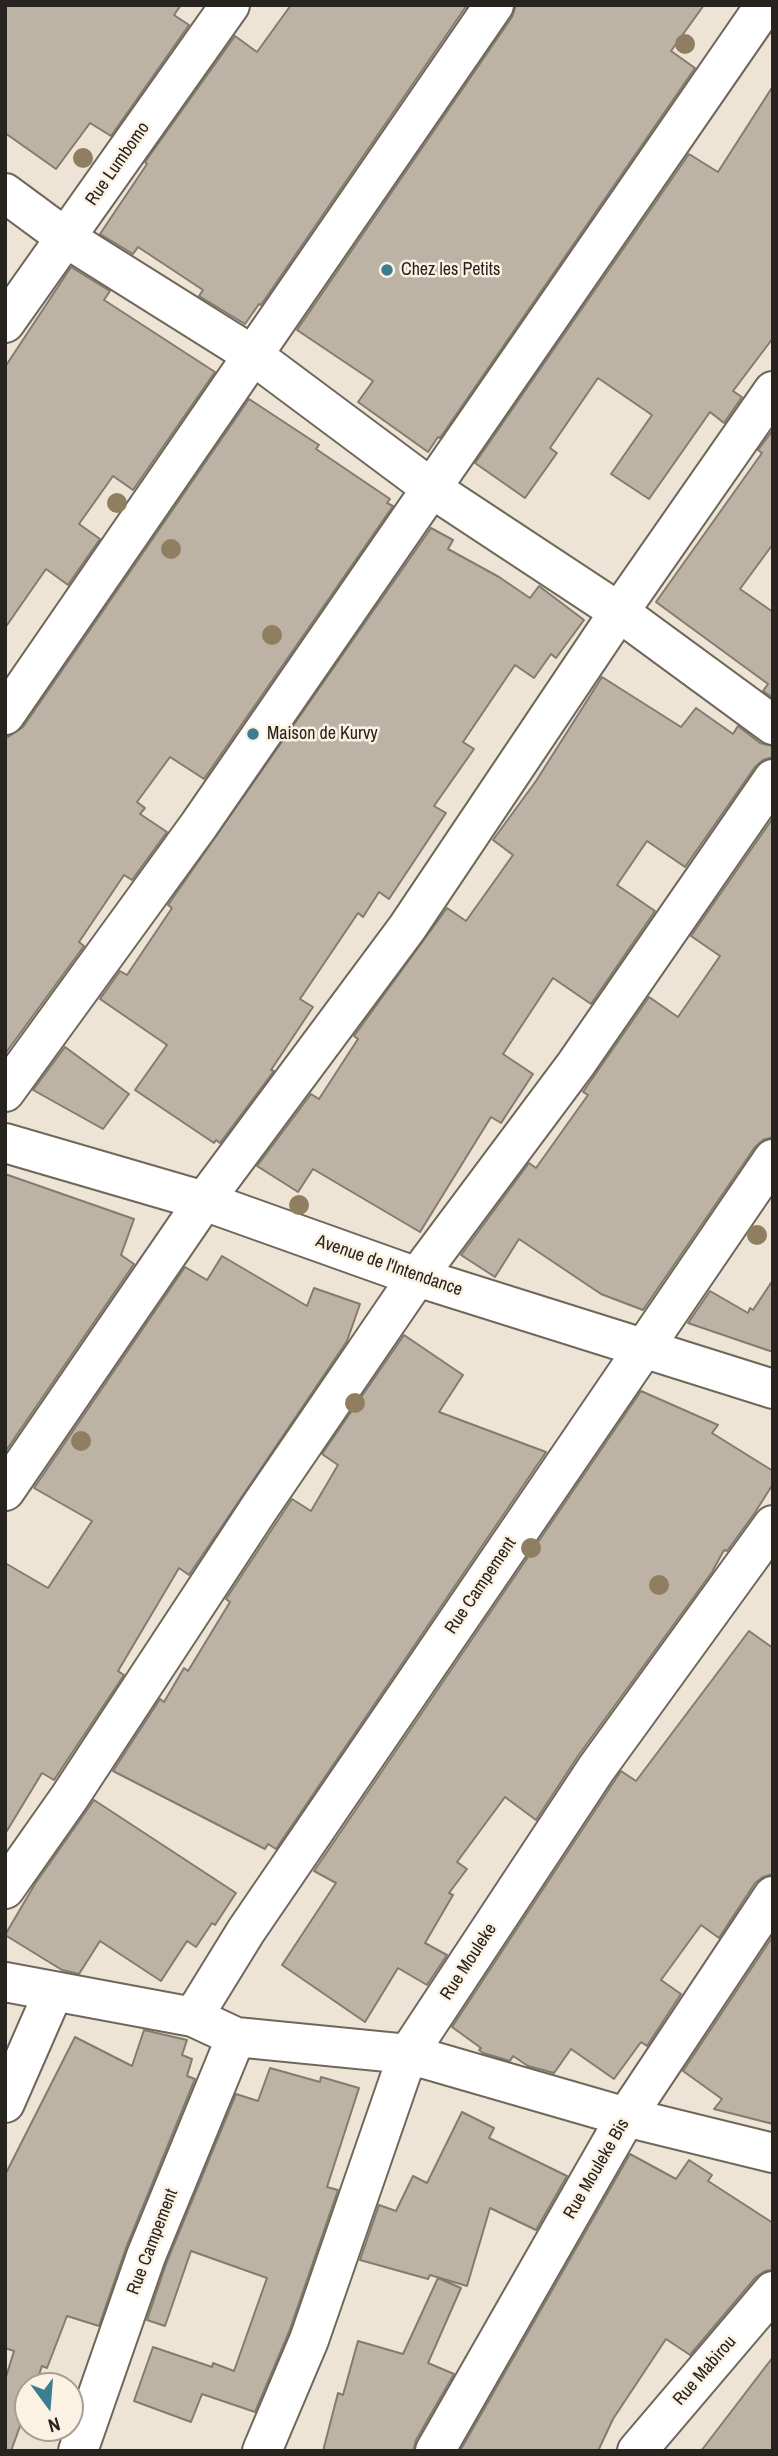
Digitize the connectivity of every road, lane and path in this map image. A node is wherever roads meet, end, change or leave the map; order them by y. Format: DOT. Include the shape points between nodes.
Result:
graph roads {
  1 [pos="230,5"];
  2 [pos="494,5"];
  3 [pos="765,5"];
  4 [pos="5,194"];
  5 [pos="66,238"];
  6 [pos="5,323"];
  7 [pos="254,356"];
  8 [pos="773,391"];
  9 [pos="431,488"];
  10 [pos="619,612"];
  11 [pos="5,715"];
  12 [pos="773,725"];
  13 [pos="773,779"];
  14 [pos="5,1092"];
  15 [pos="5,1143"];
  16 [pos="773,1159"];
  17 [pos="204,1201"];
  18 [pos="417,1277"];
  19 [pos="642,1349"];
  20 [pos="773,1389"];
  21 [pos="5,1491"];
  22 [pos="773,1525"];
  23 [pos="5,1889"];
  24 [pos="773,1896"];
  25 [pos="5,1982"];
  26 [pos="54,1991"];
  27 [pos="193,2017"];
  28 [pos="236,2037"];
  29 [pos="408,2054"];
  30 [pos="5,2103"];
  31 [pos="626,2117"];
  32 [pos="773,2152"];
  33 [pos="773,2291"];
  34 [pos="78,2451"];
  35 [pos="262,2451"];
  36 [pos="435,2451"];
  37 [pos="637,2451"];
  1 -- 5 [label="street, Rue Lumbomo"];
  2 -- 7 [label="street"];
  3 -- 9 [label="street"];
  4 -- 5 [label="street"];
  5 -- 6 [label="street, Rue Lumbomo"];
  5 -- 7 [label="street"];
  7 -- 9 [label="street"];
  7 -- 11 [label="street"];
  8 -- 10 [label="street"];
  9 -- 10 [label="street"];
  9 -- 14 [label="street" via="199,825"];
  10 -- 12 [label="street"];
  10 -- 17 [label="street" via="407,928"];
  13 -- 18 [label="street" via="576,1064"];
  15 -- 17 [label="street, Avenue de l'Intendance"];
  16 -- 19 [label="street, Rue Campement"];
  17 -- 18 [label="street, Avenue de l'Intendance"];
  17 -- 21 [label="street"];
  18 -- 19 [label="street, Avenue de l'Intendance"];
  18 -- 23 [label="street"];
  19 -- 20 [label="street, Avenue de l'Intendance"];
  19 -- 27 [label="street, Rue Campement" via="246,1931"];
  22 -- 29 [label="street, Rue Mouleke" via="596,1769"];
  24 -- 31 [label="street, Rue Mouleke Bis"];
  25 -- 26 [label="street"];
  26 -- 27 [label="street"];
  26 -- 30 [label="street"];
  27 -- 28 [label="street"];
  28 -- 29 [label="street"];
  28 -- 34 [label="street, Rue Campement" via="146,2256"];
  29 -- 31 [label="street"];
  29 -- 35 [label="street, Rue Mouleke" via="309,2340"];
  31 -- 32 [label="street"];
  31 -- 36 [label="street, Rue Mouleke Bis"];
  33 -- 37 [label="street, Rue Mabirou"];
}
